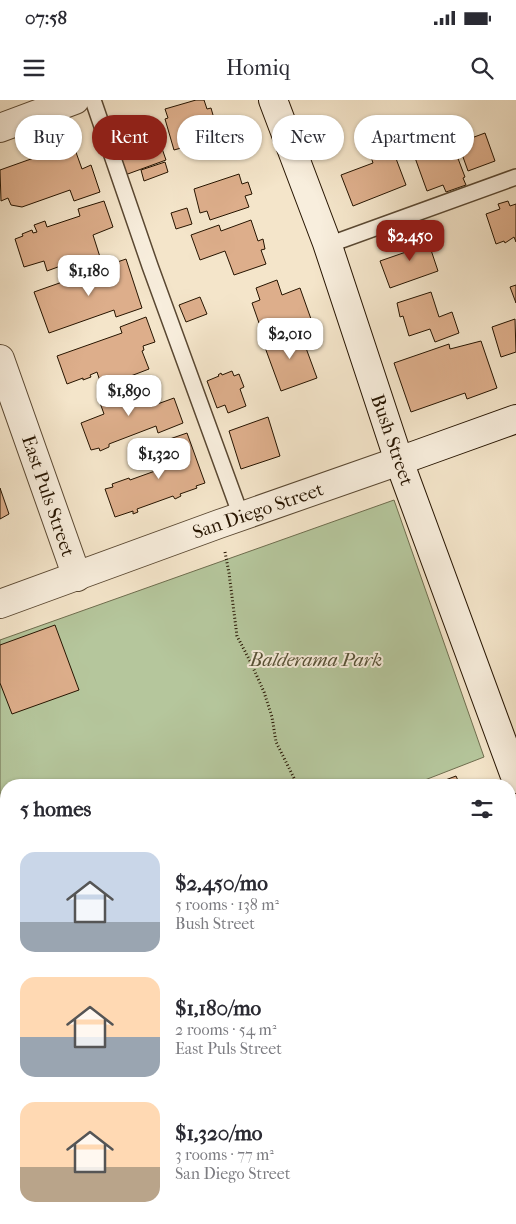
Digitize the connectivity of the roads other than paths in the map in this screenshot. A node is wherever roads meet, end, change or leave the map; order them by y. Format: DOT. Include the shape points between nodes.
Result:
graph roads {
  1 [pos="75,100"];
  2 [pos="93,100"];
  3 [pos="273,100"];
  4 [pos="0,128"];
  5 [pos="516,177"];
  6 [pos="328,245"];
  7 [pos="0,360"];
  8 [pos="516,419"];
  9 [pos="399,461"];
  10 [pos="230,520"];
  11 [pos="77,576"];
  12 [pos="0,604"];
  13 [pos="516,779"];
  1 -- 4 [label="main road"];
  2 -- 10 [label="lane" via="150,266"];
  3 -- 6 [label="main road, Bush Street"];
  5 -- 6 [label="lane"];
  6 -- 9 [label="main road, Bush Street"];
  7 -- 11 [label="main road, East Puls Street"];
  8 -- 9 [label="main road, San Diego Street"];
  9 -- 10 [label="main road, San Diego Street"];
  9 -- 13 [label="main road, Bush Street"];
  10 -- 11 [label="main road, San Diego Street"];
  11 -- 12 [label="main road, San Diego Street"];
}
